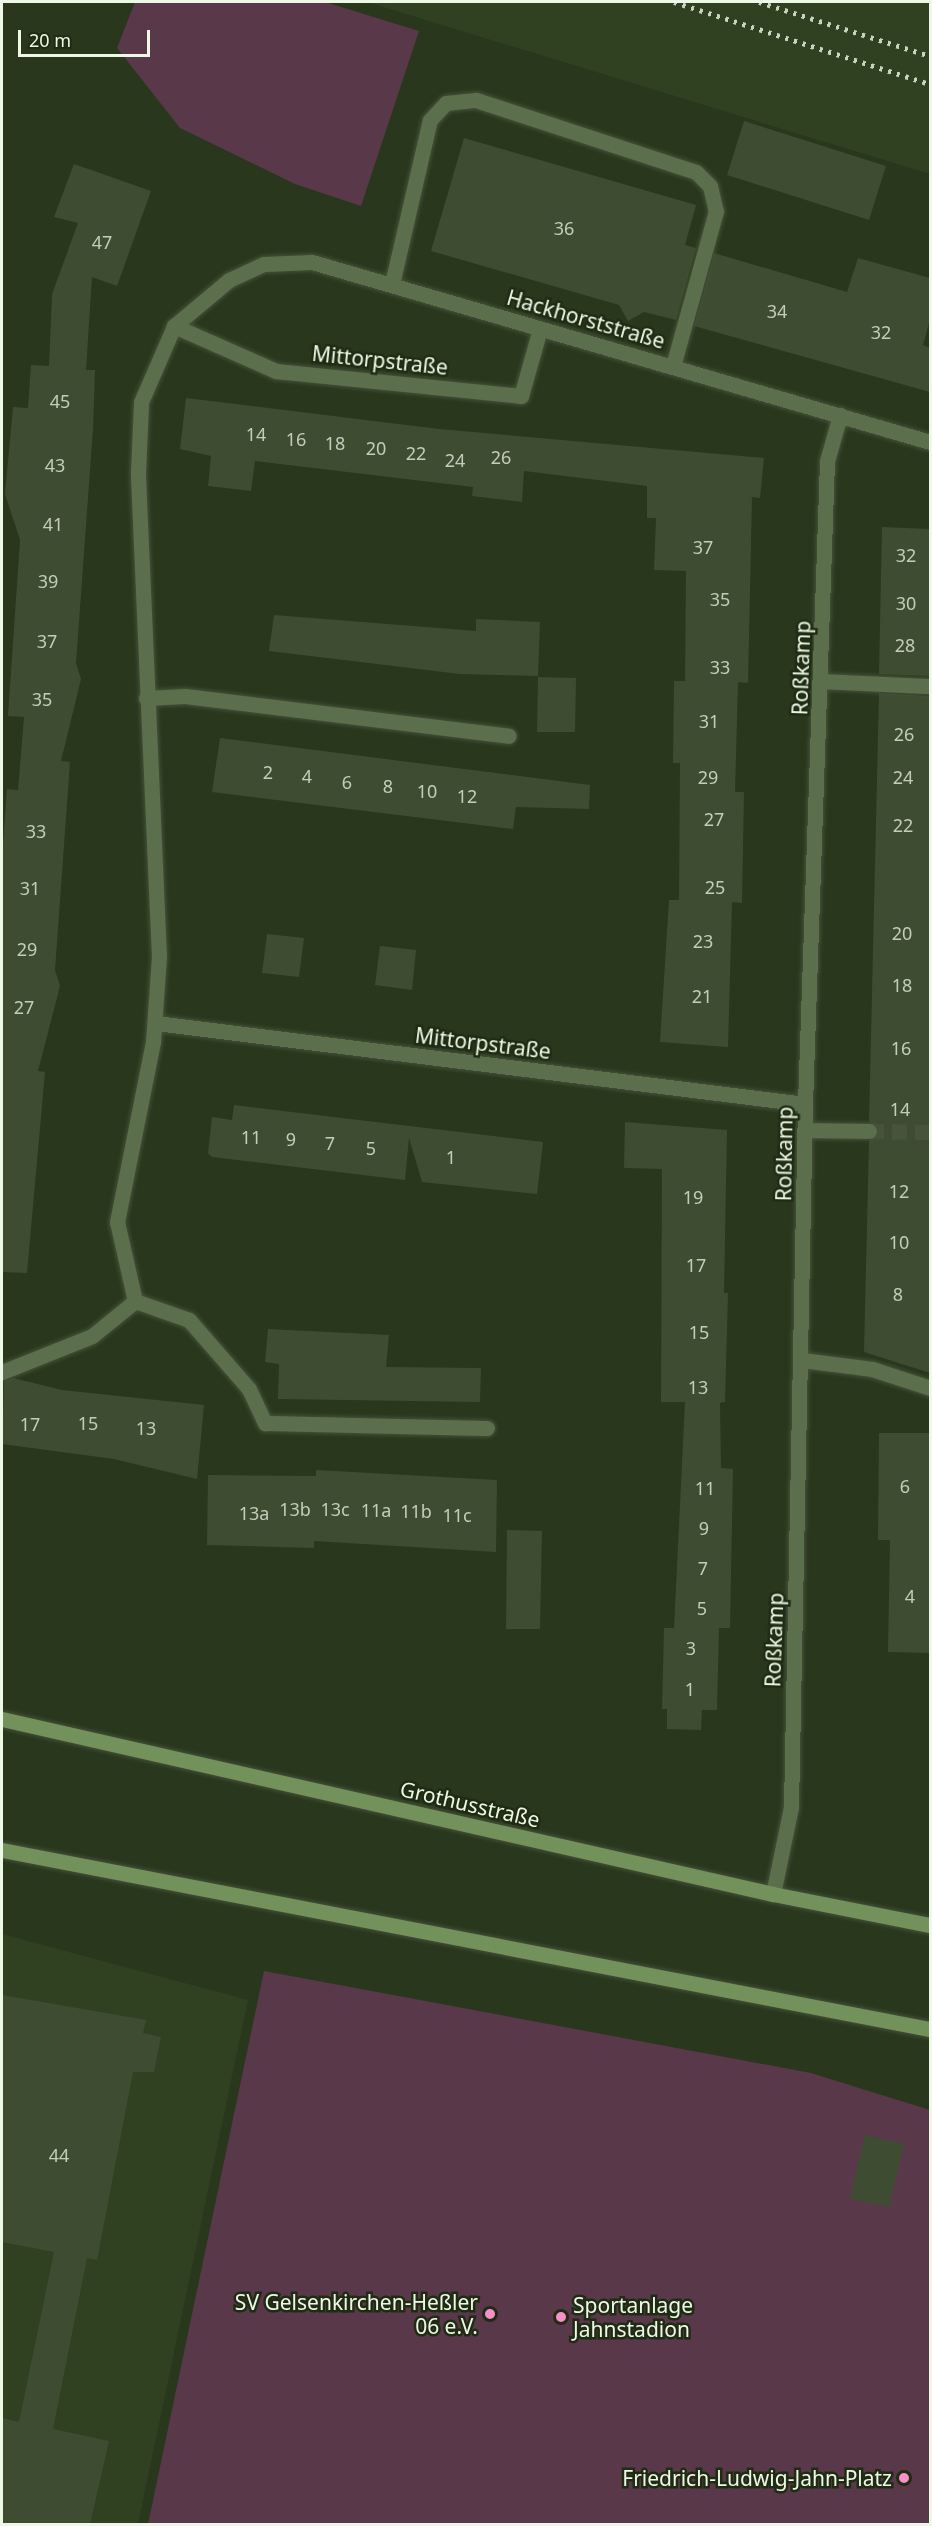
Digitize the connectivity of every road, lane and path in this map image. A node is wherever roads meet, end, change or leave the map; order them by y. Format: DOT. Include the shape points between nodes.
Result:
graph roads {
  1 [pos="392,284"];
  2 [pos="174,326"];
  3 [pos="540,329"];
  4 [pos="673,366"];
  5 [pos="840,415"];
  6 [pos="930,442"];
  7 [pos="822,681"];
  8 [pos="930,686"];
  9 [pos="146,698"];
  10 [pos="508,736"];
  11 [pos="156,1023"];
  12 [pos="805,1104"];
  13 [pos="805,1130"];
  14 [pos="869,1131"];
  15 [pos="135,1301"];
  16 [pos="802,1360"];
  17 [pos="2,1372"];
  18 [pos="930,1388"];
  19 [pos="487,1428"];
  20 [pos="2,1719"];
  21 [pos="2,1850"];
  22 [pos="773,1894"];
  23 [pos="930,1925"];
  24 [pos="930,2029"];
  1 -- 2 [label="street, Hackhorststraße" via="312,262 264,264 229,280"];
  1 -- 3 [label="street, Hackhorststraße"];
  1 -- 4 [label="street" via="430,120 446,103 476,100 696,172 710,186 716,211"];
  2 -- 3 [label="street, Mittorpstraße" via="276,371 521,396"];
  2 -- 9 [label="street" via="141,402 138,472"];
  3 -- 4 [label="street, Hackhorststraße"];
  4 -- 5 [label="street, Hackhorststraße"];
  5 -- 6 [label="street, Hackhorststraße"];
  5 -- 7 [label="street, Roßkamp" via="827,461"];
  7 -- 8 [label="street"];
  7 -- 12 [label="street, Roßkamp"];
  9 -- 10 [label="street" via="185,696"];
  9 -- 11 [label="street" via="159,957"];
  11 -- 12 [label="street, Mittorpstraße"];
  11 -- 15 [label="street" via="117,1222"];
  12 -- 13 [label="street, Roßkamp"];
  13 -- 14 [label="street"];
  13 -- 16 [label="street, Roßkamp"];
  15 -- 17 [label="street" via="92,1336"];
  15 -- 19 [label="street" via="189,1320 249,1389 266,1423"];
  16 -- 18 [label="street" via="872,1369"];
  16 -- 22 [label="street, Roßkamp" via="790,1807"];
  20 -- 22 [label="main road, Grothusstraße"];
  21 -- 24 [label="main road"];
  22 -- 23 [label="main road, Grothusstraße"];
}
